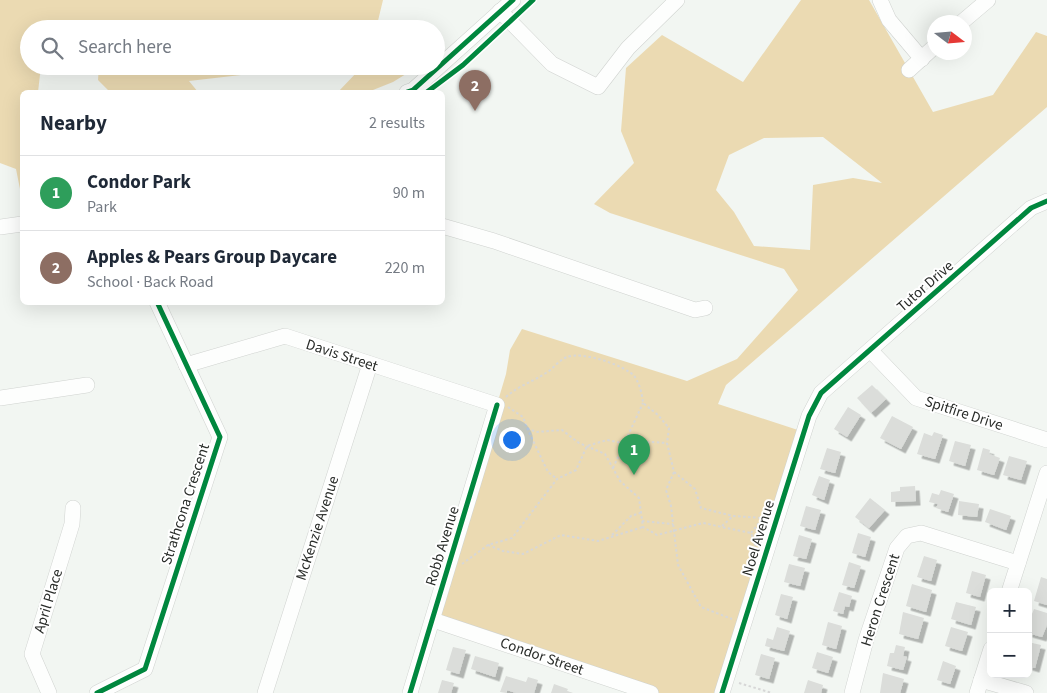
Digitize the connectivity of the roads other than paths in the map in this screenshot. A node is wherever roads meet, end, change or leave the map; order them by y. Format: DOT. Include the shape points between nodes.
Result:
graph roads {
  1 [pos="513,0"];
  2 [pos="677,0"];
  3 [pos="880,0"];
  4 [pos="988,0"];
  5 [pos="500,11"];
  6 [pos="970,15"];
  7 [pos="927,54"];
  8 [pos="922,59"];
  9 [pos="445,61"];
  10 [pos="908,70"];
  11 [pos="430,75"];
  12 [pos="413,90"];
  13 [pos="1047,201"];
  14 [pos="20,224"];
  15 [pos="0,227"];
  16 [pos="445,227"];
  17 [pos="158,305"];
  18 [pos="705,308"];
  19 [pos="870,350"];
  20 [pos="370,364"];
  21 [pos="186,365"];
  22 [pos="87,385"];
  23 [pos="821,393"];
  24 [pos="0,398"];
  25 [pos="497,405"];
  26 [pos="1047,440"];
  27 [pos="1047,473"];
  28 [pos="73,508"];
  29 [pos="1018,563"];
  30 [pos="1010,588"];
  31 [pos="434,620"];
  32 [pos="987,661"];
  33 [pos="725,686"];
  34 [pos="979,686"];
  35 [pos="48,693"];
  36 [pos="97,693"];
  37 [pos="265,693"];
  38 [pos="410,693"];
  39 [pos="652,693"];
  40 [pos="852,693"];
  41 [pos="1026,693"];
  1 -- 5 [label="street"];
  2 -- 5 [label="street" via="628,48 598,87 552,64"];
  3 -- 8 [label="street" via="889,20"];
  4 -- 6 [label="street"];
  5 -- 9 [label="street"];
  7 -- 8 [label="street"];
  8 -- 10 [label="street"];
  11 -- 12 [label="street"];
  13 -- 19 [label="street, Tutor Drive" via="1031,208"];
  14 -- 15 [label="street"];
  16 -- 18 [label="street" via="695,310"];
  17 -- 21 [label="street, Strathcona Crescent"];
  19 -- 23 [label="street, Tutor Drive"];
  19 -- 26 [label="street, Spitfire Drive" via="916,398"];
  20 -- 21 [label="street, Davis Street" via="284,336"];
  20 -- 25 [label="street, Davis Street"];
  20 -- 37 [label="street, McKenzie Avenue"];
  21 -- 36 [label="street, Strathcona Crescent" via="220,437 146,669"];
  22 -- 24 [label="street"];
  23 -- 33 [label="street, Noel Avenue" via="770,518 766,554"];
  25 -- 31 [label="street, Robb Avenue"];
  27 -- 29 [label="street"];
  28 -- 35 [label="street, April Place" via="72,524 32,654"];
  29 -- 30 [label="street"];
  29 -- 40 [label="street, Heron Crescent" via="921,533 907,536 897,548"];
  31 -- 38 [label="street, Robb Avenue"];
  31 -- 39 [label="street, Condor Street"];
  32 -- 34 [label="street"];
  34 -- 41 [label="street"];
}
